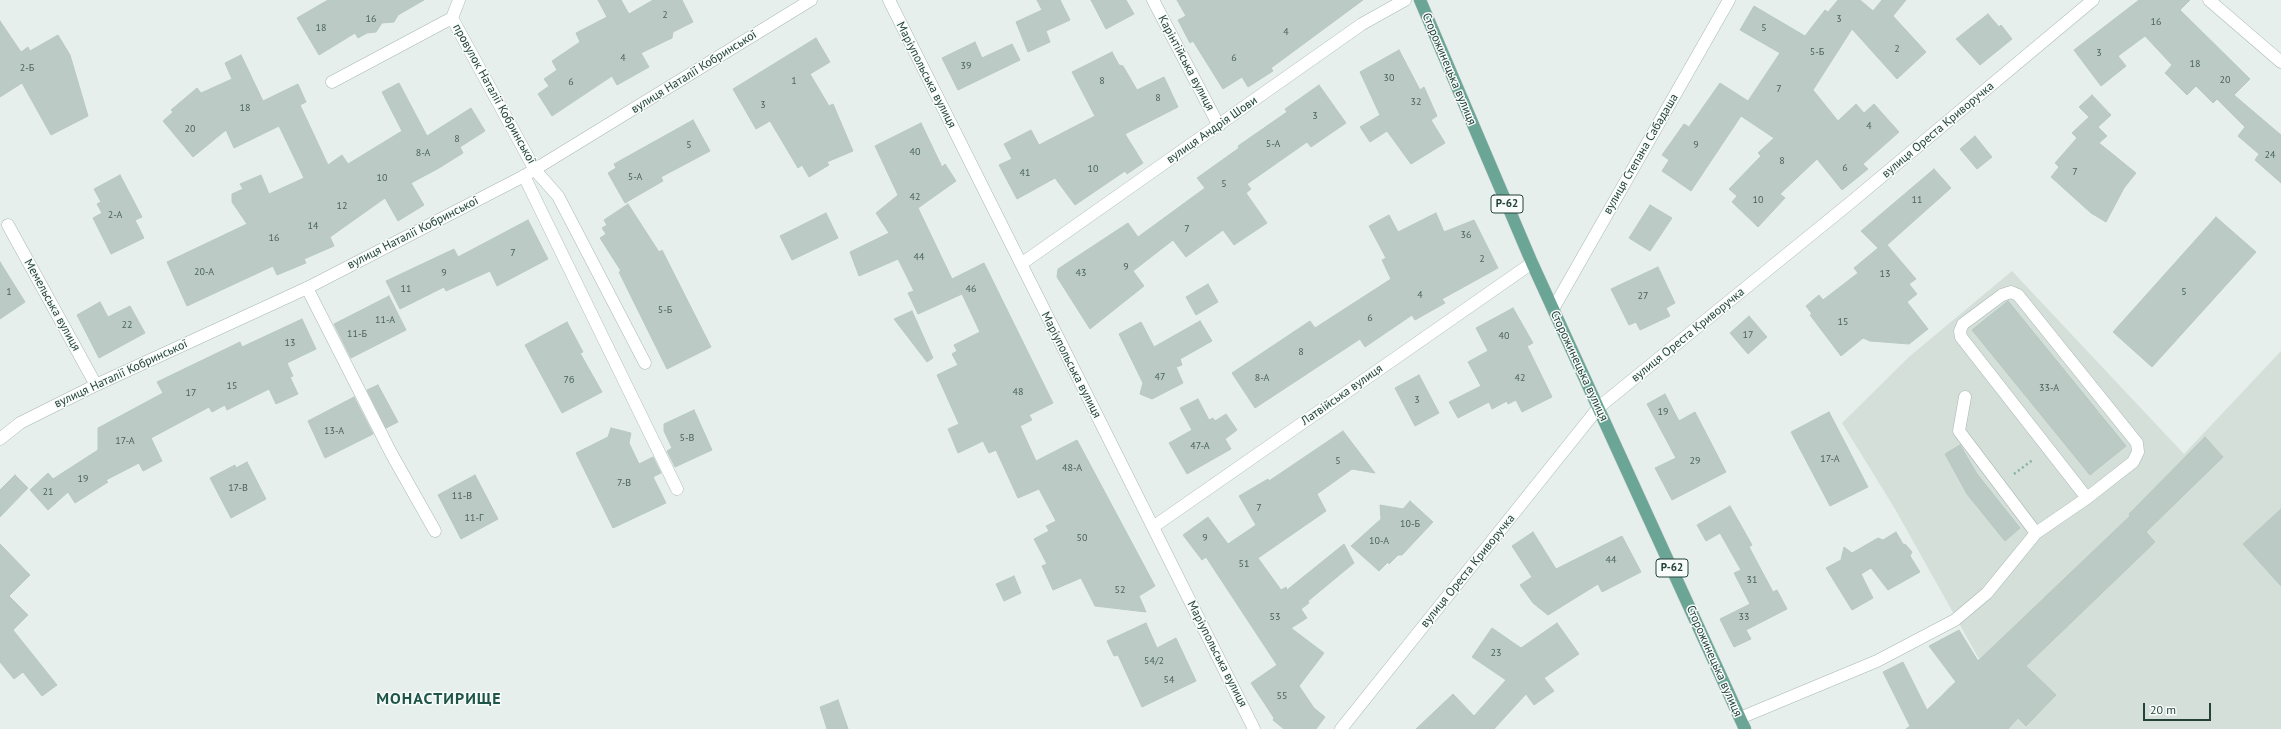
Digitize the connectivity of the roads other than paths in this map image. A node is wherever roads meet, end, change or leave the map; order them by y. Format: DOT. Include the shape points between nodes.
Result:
graph roads {
  1 [pos="459,0"];
  2 [pos="811,0"];
  3 [pos="889,0"];
  4 [pos="1153,0"];
  5 [pos="1405,0"];
  6 [pos="1420,0"];
  7 [pos="1729,0"];
  8 [pos="2093,0"];
  9 [pos="2209,0"];
  10 [pos="452,18"];
  11 [pos="2281,62"];
  12 [pos="332,82"];
  13 [pos="1219,126"];
  14 [pos="535,170"];
  15 [pos="524,176"];
  16 [pos="8,226"];
  17 [pos="1532,263"];
  18 [pos="1021,264"];
  19 [pos="307,288"];
  20 [pos="1553,309"];
  21 [pos="645,362"];
  22 [pos="96,385"];
  23 [pos="1965,397"];
  24 [pos="1599,407"];
  25 [pos="0,439"];
  26 [pos="677,490"];
  27 [pos="2087,498"];
  28 [pos="1153,527"];
  29 [pos="435,531"];
  30 [pos="2036,533"];
  31 [pos="1740,718"];
  32 [pos="1254,729"];
  33 [pos="1341,729"];
  34 [pos="1745,729"];
  1 -- 10 [label="street, провулок Наталії Кобринської"];
  2 -- 14 [label="street, вулиця Наталії Кобринської"];
  3 -- 18 [label="street, Маріупольська вулиця"];
  4 -- 13 [label="street, Карінтійська вулиця"];
  5 -- 13 [label="street, вулиця Андрія Шови" via="1362,24"];
  6 -- 17 [label="main road, Сторожинецька вулиця / Р-62"];
  7 -- 20 [label="street, вулиця Степана Сабадаша"];
  8 -- 24 [label="street, вулиця Ореста Криворучка" via="1850,203"];
  9 -- 11 [label="street"];
  10 -- 12 [label="street, провулок Наталії Кобринської"];
  10 -- 14 [label="street, провулок Наталії Кобринської"];
  13 -- 18 [label="street, вулиця Андрія Шови"];
  14 -- 15 [label="street, вулиця Наталії Кобринської"];
  14 -- 21 [label="street, провулок Наталії Кобринської" via="558,196"];
  15 -- 19 [label="street, вулиця Наталії Кобринської"];
  15 -- 26 [label="street"];
  16 -- 22 [label="street, Мемельська вулиця"];
  17 -- 20 [label="main road, Сторожинецька вулиця / Р-62"];
  17 -- 28 [label="street, Латвійська вулиця"];
  18 -- 28 [label="street, Маріупольська вулиця"];
  19 -- 22 [label="street, вулиця Наталії Кобринської"];
  19 -- 29 [label="street" via="391,453"];
  20 -- 24 [label="main road, Сторожинецька вулиця / Р-62"];
  22 -- 25 [label="street, вулиця Наталії Кобринської" via="20,422"];
  23 -- 30 [label="street" via="1959,431"];
  24 -- 31 [label="main road, Сторожинецька вулиця / Р-62"];
  24 -- 33 [label="street, вулиця Ореста Криворучка"];
  27 -- 27 [label="street" via="1961,338 1963,324 2002,295 2011,292 2018,295 2137,443 2138,452 2133,462"];
  27 -- 30 [label="street"];
  28 -- 32 [label="street, Маріупольська вулиця"];
  30 -- 31 [label="street" via="1988,593 1955,620 1877,661"];
  31 -- 34 [label="main road, Сторожинецька вулиця / Р-62"];
}
